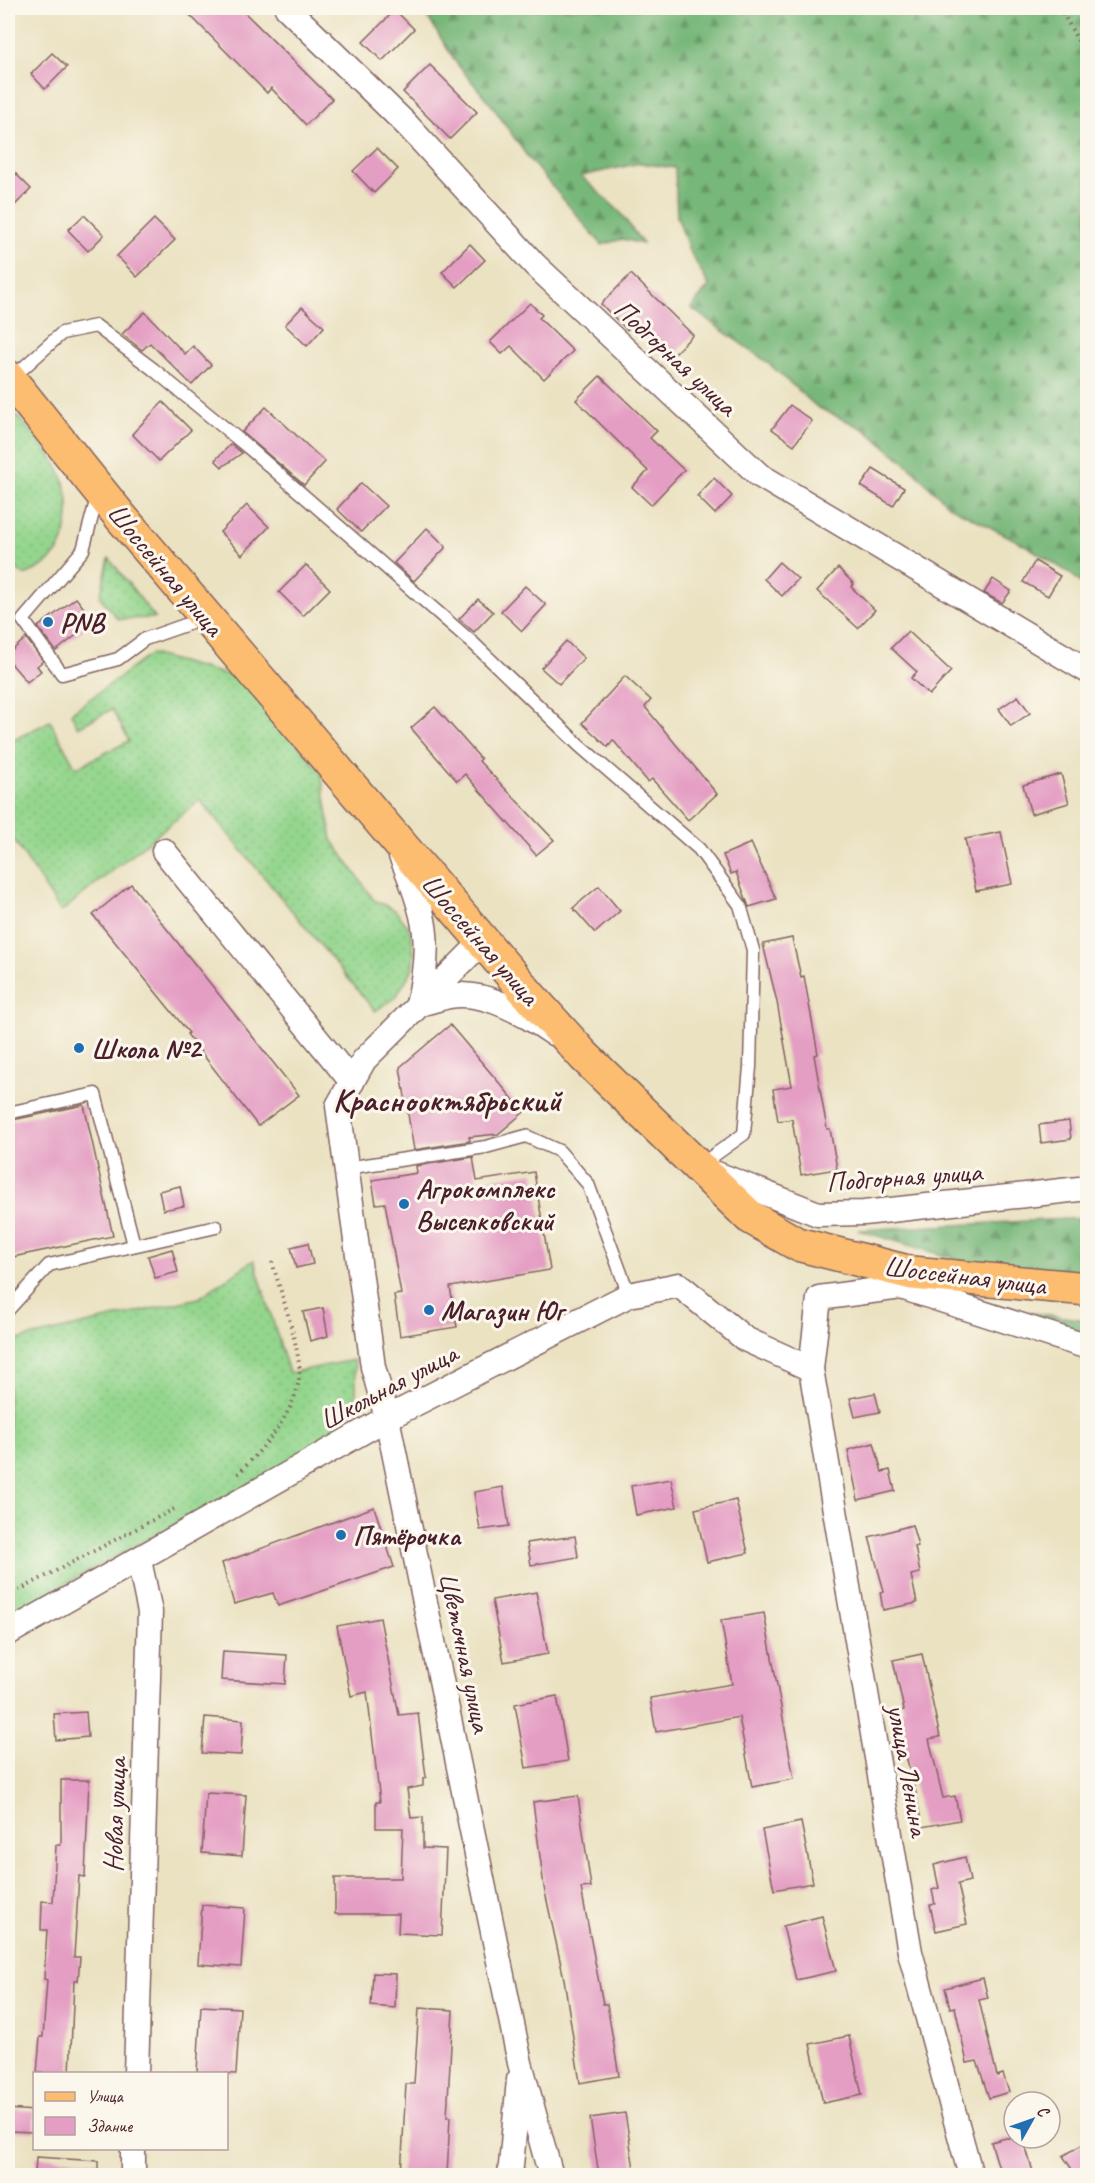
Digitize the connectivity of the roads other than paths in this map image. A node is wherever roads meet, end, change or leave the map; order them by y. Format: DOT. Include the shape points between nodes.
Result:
graph roads {
  1 [pos="287,8"];
  2 [pos="9,378"];
  3 [pos="100,490"];
  4 [pos="206,617"];
  5 [pos="1088,671"];
  6 [pos="394,838"];
  7 [pos="164,851"];
  8 [pos="483,941"];
  9 [pos="418,1004"];
  10 [pos="584,1056"];
  11 [pos="352,1082"];
  12 [pos="8,1113"];
  13 [pos="698,1167"];
  14 [pos="346,1168"];
  15 [pos="1088,1188"];
  16 [pos="216,1227"];
  17 [pos="134,1245"];
  18 [pos="1088,1289"];
  19 [pos="629,1296"];
  20 [pos="8,1310"];
  21 [pos="1088,1347"];
  22 [pos="811,1369"];
  23 [pos="387,1418"];
  24 [pos="139,1560"];
  25 [pos="8,1633"];
  26 [pos="520,2063"];
  27 [pos="136,2072"];
  28 [pos="133,2150"];
  29 [pos="133,2175"];
  30 [pos="510,2175"];
  31 [pos="551,2175"];
  32 [pos="971,2175"];
  1 -- 5 [label="street, Подгорная улица" via="408,126 535,265 759,475"];
  2 -- 3 [label="main road, Шоссейная улица"];
  2 -- 13 [label="lane" via="62,333 96,326 249,448 474,644 580,746 699,849 740,905 753,950 744,1134"];
  3 -- 4 [label="main road, Шоссейная улица"];
  3 -- 4 [label="lane" via="83,550 23,620 62,674 118,659 145,639"];
  4 -- 6 [label="main road, Шоссейная улица"];
  6 -- 8 [label="main road, Шоссейная улица"];
  6 -- 9 [label="street" via="424,916 427,945"];
  7 -- 11 [label="street"];
  8 -- 9 [label="street, Цветочная улица"];
  8 -- 10 [label="main road, Шоссейная улица"];
  9 -- 10 [label="street" via="451,996 478,996 537,1022"];
  9 -- 11 [label="street, Цветочная улица" via="364,1060"];
  10 -- 13 [label="main road, Шоссейная улица"];
  11 -- 14 [label="street, Цветочная улица" via="338,1106"];
  12 -- 17 [label="lane" via="95,1094"];
  13 -- 15 [label="street, Подгорная улица" via="818,1214 864,1213"];
  13 -- 18 [label="main road, Шоссейная улица" via="750,1217 797,1244 912,1274"];
  14 -- 19 [label="lane" via="486,1147 526,1136 559,1151 588,1184"];
  14 -- 23 [label="street, Цветочная улица" via="373,1367"];
  16 -- 17 [label="lane"];
  17 -- 20 [label="lane" via="49,1265"];
  19 -- 22 [label="street, Школьная улица" via="679,1285 745,1339"];
  19 -- 23 [label="street, Школьная улица"];
  21 -- 22 [label="street" via="901,1287 819,1299"];
  22 -- 32 [label="street, улица Ленина" via="910,1952"];
  23 -- 24 [label="street, Школьная улица"];
  23 -- 26 [label="street, Цветочная улица"];
  24 -- 25 [label="street, Школьная улица"];
  24 -- 27 [label="street, Новая улица" via="150,1612"];
  26 -- 30 [label="street"];
  26 -- 31 [label="street, Цветочная улица"];
  28 -- 29 [label="street"];
}
